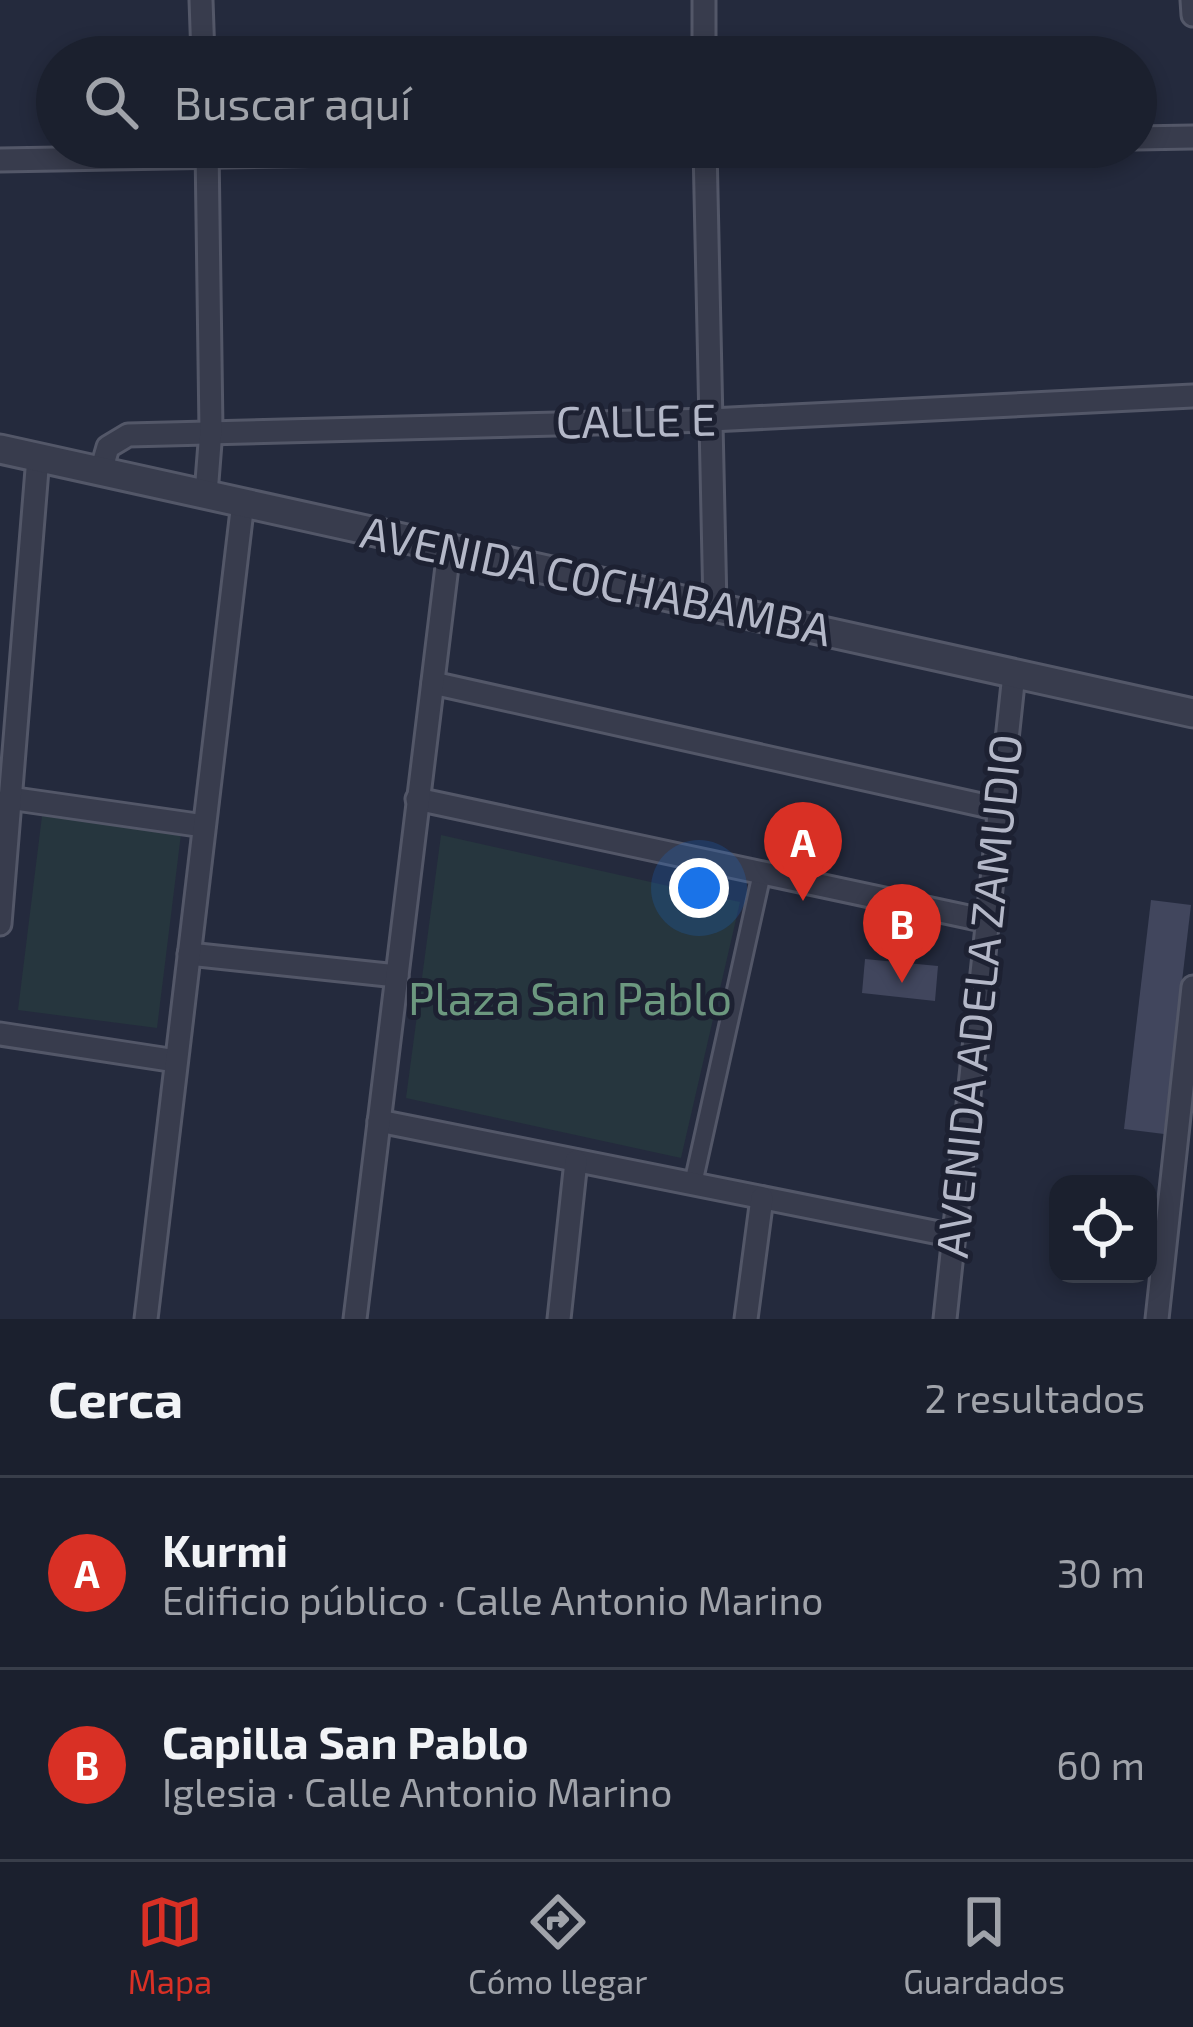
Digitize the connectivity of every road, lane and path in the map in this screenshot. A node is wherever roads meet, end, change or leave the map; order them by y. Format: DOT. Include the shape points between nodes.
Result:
graph roads {
  1 [pos="201,0"];
  2 [pos="704,0"];
  3 [pos="1192,0"];
  4 [pos="1193,15"];
  5 [pos="202,36"];
  6 [pos="704,36"];
  7 [pos="1193,137"];
  8 [pos="1157,138"];
  9 [pos="36,159"];
  10 [pos="0,160"];
  11 [pos="207,168"];
  12 [pos="705,168"];
  13 [pos="1193,396"];
  14 [pos="710,420"];
  15 [pos="211,430"];
  16 [pos="0,449"];
  17 [pos="38,457"];
  18 [pos="101,471"];
  19 [pos="206,494"];
  20 [pos="243,502"];
  21 [pos="449,550"];
  22 [pos="715,607"];
  23 [pos="1014,674"];
  24 [pos="433,683"];
  25 [pos="1193,713"];
  26 [pos="9,798"];
  27 [pos="417,799"];
  28 [pos="999,809"];
  29 [pos="204,826"];
  30 [pos="762,873"];
  31 [pos="2,877"];
  32 [pos="987,922"];
  33 [pos="0,924"];
  34 [pos="189,954"];
  35 [pos="398,976"];
  36 [pos="1193,987"];
  37 [pos="0,1034"];
  38 [pos="176,1061"];
  39 [pos="1187,1103"];
  40 [pos="380,1121"];
  41 [pos="576,1161"];
  42 [pos="693,1184"];
  43 [pos="762,1198"];
  44 [pos="954,1236"];
  45 [pos="146,1319"];
  46 [pos="355,1319"];
  47 [pos="559,1319"];
  48 [pos="746,1319"];
  49 [pos="945,1319"];
  50 [pos="1156,1319"];
  1 -- 5 [label="street"];
  2 -- 6 [label="street"];
  3 -- 4 [label="street"];
  7 -- 8 [label="street"];
  9 -- 10 [label="street"];
  11 -- 15 [label="street"];
  12 -- 14 [label="street"];
  13 -- 14 [label="street, CALLE E"];
  14 -- 15 [label="street, CALLE E"];
  14 -- 22 [label="street"];
  15 -- 18 [label="street, CALLE E" via="116,439"];
  15 -- 19 [label="street"];
  16 -- 17 [label="street, AVENIDA COCHABAMBA"];
  17 -- 18 [label="street, AVENIDA COCHABAMBA"];
  17 -- 26 [label="street"];
  18 -- 19 [label="street, AVENIDA COCHABAMBA"];
  19 -- 20 [label="street, AVENIDA COCHABAMBA"];
  20 -- 21 [label="street, AVENIDA COCHABAMBA"];
  20 -- 29 [label="street"];
  21 -- 22 [label="street, AVENIDA COCHABAMBA"];
  21 -- 24 [label="street"];
  22 -- 23 [label="street, AVENIDA COCHABAMBA"];
  23 -- 25 [label="street, AVENIDA COCHABAMBA"];
  23 -- 28 [label="street, AVENIDA ADELA ZAMUDIO"];
  24 -- 27 [label="street"];
  24 -- 28 [label="street"];
  26 -- 29 [label="street"];
  26 -- 31 [label="street"];
  27 -- 30 [label="street"];
  27 -- 35 [label="street"];
  28 -- 32 [label="street, AVENIDA ADELA ZAMUDIO"];
  29 -- 34 [label="street"];
  30 -- 32 [label="street"];
  30 -- 42 [label="street"];
  31 -- 33 [label="street"];
  32 -- 44 [label="street, AVENIDA ADELA ZAMUDIO"];
  34 -- 35 [label="street"];
  34 -- 38 [label="street"];
  35 -- 40 [label="street"];
  36 -- 39 [label="street"];
  37 -- 38 [label="street"];
  38 -- 45 [label="street"];
  39 -- 50 [label="street"];
  40 -- 41 [label="street"];
  40 -- 46 [label="street"];
  41 -- 42 [label="street"];
  41 -- 47 [label="street"];
  42 -- 43 [label="street"];
  43 -- 44 [label="street"];
  43 -- 48 [label="street"];
  44 -- 49 [label="street, AVENIDA ADELA ZAMUDIO"];
}
